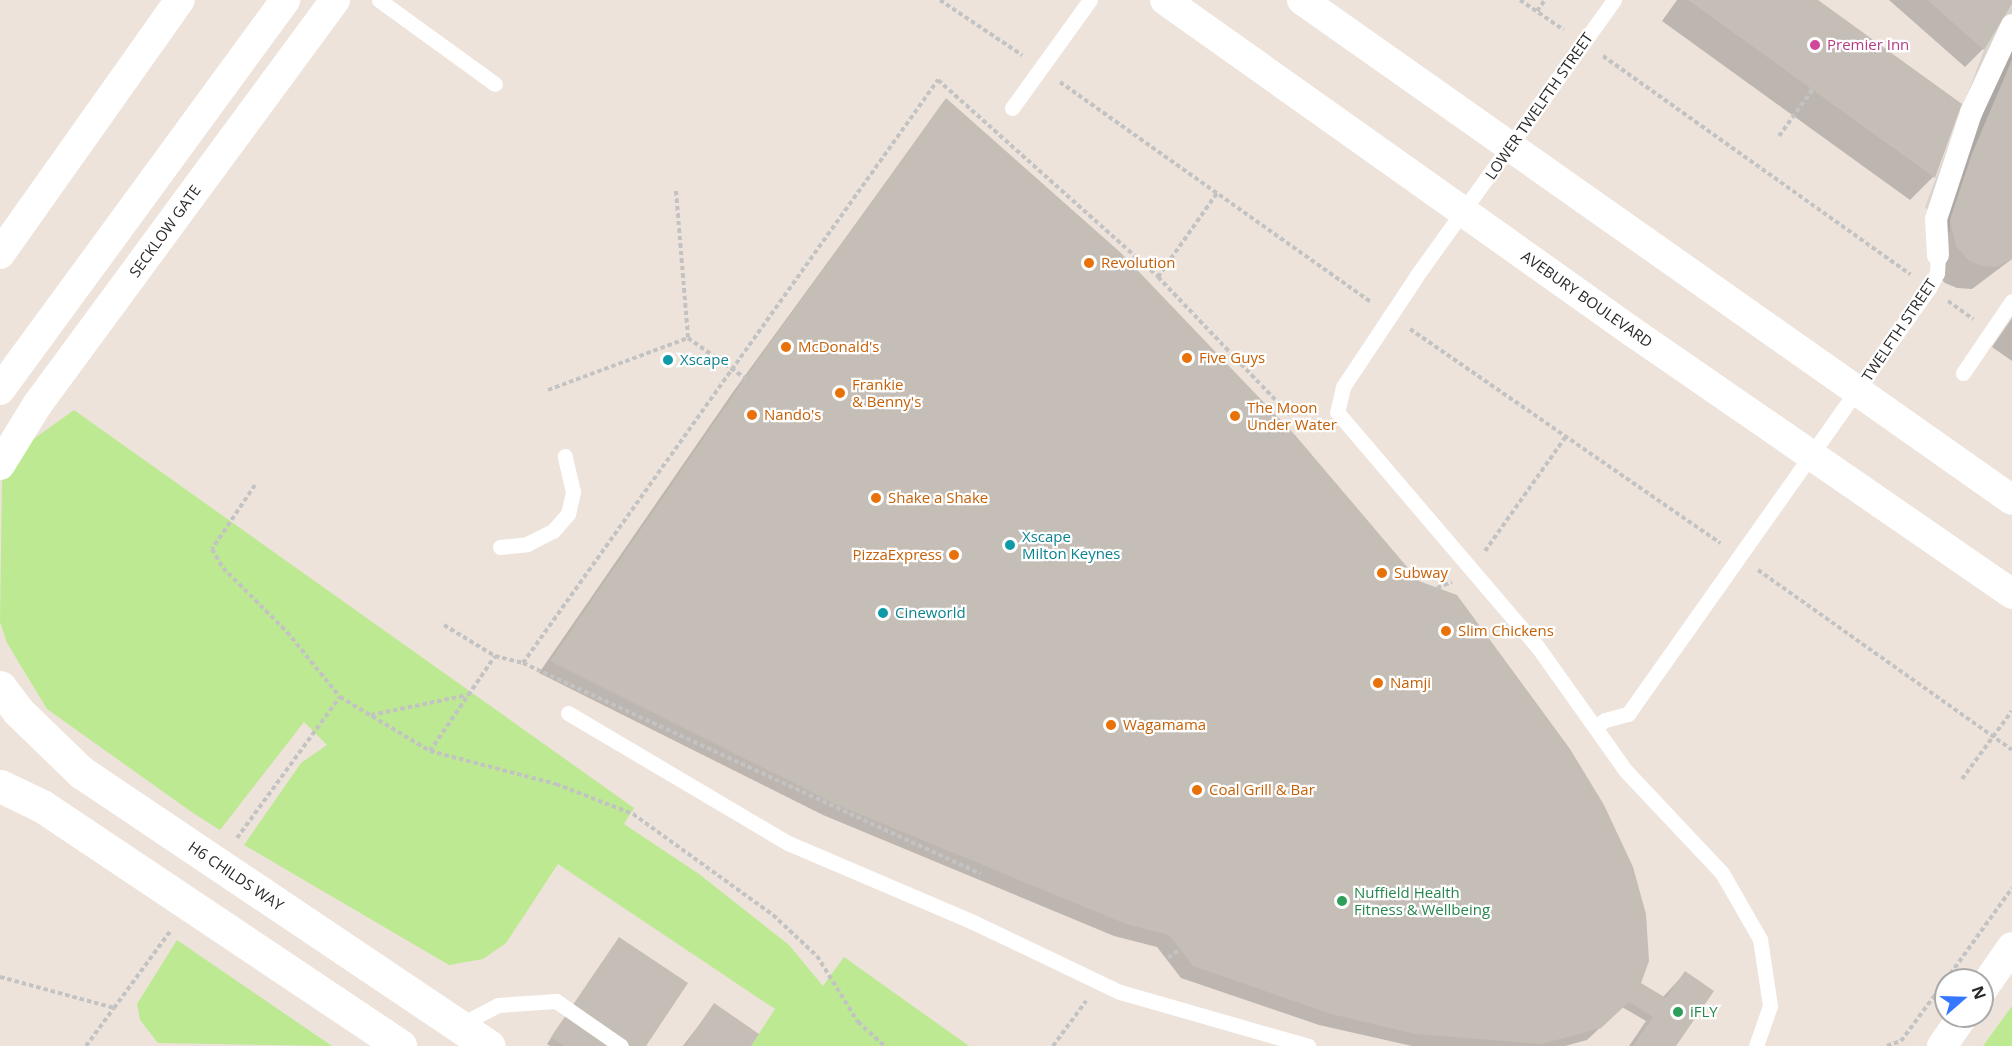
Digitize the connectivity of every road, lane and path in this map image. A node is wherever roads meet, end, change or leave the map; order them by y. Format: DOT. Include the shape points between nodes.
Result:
graph roads {
  1 [pos="180,0"];
  2 [pos="285,0"];
  3 [pos="335,0"];
  4 [pos="379,0"];
  5 [pos="940,0"];
  6 [pos="1090,0"];
  7 [pos="1165,0"];
  8 [pos="1302,0"];
  9 [pos="1520,0"];
  10 [pos="1545,0"];
  11 [pos="1614,0"];
  12 [pos="1537,11"];
  13 [pos="2012,26"];
  14 [pos="1584,43"];
  15 [pos="1041,68"];
  16 [pos="495,84"];
  17 [pos="1812,90"];
  18 [pos="1012,108"];
  19 [pos="1779,136"];
  20 [pos="1511,147"];
  21 [pos="676,191"];
  22 [pos="1217,193"];
  23 [pos="1465,213"];
  24 [pos="0,254"];
  25 [pos="1938,255"];
  26 [pos="1158,277"];
  27 [pos="1929,288"];
  28 [pos="2012,301"];
  29 [pos="1390,316"];
  30 [pos="1991,332"];
  31 [pos="688,338"];
  32 [pos="732,370"];
  33 [pos="1963,373"];
  34 [pos="745,378"];
  35 [pos="0,390"];
  36 [pos="548,390"];
  37 [pos="1857,391"];
  38 [pos="1290,415"];
  39 [pos="1566,436"];
  40 [pos="1811,454"];
  41 [pos="565,456"];
  42 [pos="0,465"];
  43 [pos="255,485"];
  44 [pos="2012,500"];
  45 [pos="500,547"];
  46 [pos="1740,557"];
  47 [pos="1473,568"];
  48 [pos="1437,588"];
  49 [pos="2012,594"];
  50 [pos="444,625"];
  51 [pos="495,656"];
  52 [pos="523,663"];
  53 [pos="0,687"];
  54 [pos="469,695"];
  55 [pos="340,697"];
  56 [pos="2012,711"];
  57 [pos="568,713"];
  58 [pos="371,715"];
  59 [pos="1596,727"];
  60 [pos="1995,738"];
  61 [pos="2012,750"];
  62 [pos="430,751"];
  63 [pos="287,768"];
  64 [pos="1962,778"];
  65 [pos="0,786"];
  66 [pos="981,874"];
  67 [pos="2012,888"];
  68 [pos="2012,948"];
  69 [pos="1180,949"];
  70 [pos="1167,958"];
  71 [pos="1955,968"];
  72 [pos="1994,973"];
  73 [pos="0,977"];
  74 [pos="136,979"];
  75 [pos="1106,986"];
  76 [pos="1934,996"];
  77 [pos="114,1008"];
  78 [pos="458,1026"];
  79 [pos="1955,1028"];
  80 [pos="86,1046"];
  81 [pos="400,1046"];
  82 [pos="488,1046"];
  83 [pos="621,1046"];
  84 [pos="885,1046"];
  85 [pos="1053,1046"];
  86 [pos="1308,1046"];
  87 [pos="1756,1046"];
  88 [pos="1887,1046"];
  89 [pos="1942,1046"];
  1 -- 24 [label="street"];
  2 -- 35 [label="street"];
  3 -- 42 [label="street, SECKLOW GATE" via="37,405"];
  4 -- 16 [label="lane"];
  5 -- 15 [label="path"];
  6 -- 15 [label="lane"];
  7 -- 23 [label="street, AVEBURY BOULEVARD"];
  8 -- 20 [label="street"];
  9 -- 12 [label="path"];
  10 -- 12 [label="path"];
  11 -- 14 [label="lane, LOWER TWELFTH STREET"];
  12 -- 14 [label="path"];
  13 -- 25 [label="street, TWELFTH STREET" via="1971,113 1936,219"];
  14 -- 20 [label="lane, LOWER TWELFTH STREET"];
  14 -- 27 [label="path"];
  15 -- 18 [label="lane"];
  15 -- 22 [label="path"];
  17 -- 19 [label="path"];
  20 -- 23 [label="lane, LOWER TWELFTH STREET"];
  20 -- 37 [label="street"];
  21 -- 31 [label="path"];
  22 -- 26 [label="path"];
  22 -- 29 [label="path"];
  23 -- 29 [label="lane, LOWER TWELFTH STREET"];
  23 -- 40 [label="street, AVEBURY BOULEVARD"];
  25 -- 27 [label="lane, TWELFTH STREET" via="1937,273"];
  26 -- 32 [label="path" via="938,80"];
  26 -- 38 [label="path"];
  27 -- 30 [label="path"];
  27 -- 37 [label="lane, TWELFTH STREET"];
  28 -- 30 [label="lane"];
  29 -- 39 [label="path"];
  29 -- 47 [label="lane, LOWER TWELFTH STREET" via="1343,387 1336,412"];
  30 -- 33 [label="lane"];
  31 -- 32 [label="path"];
  31 -- 36 [label="path"];
  32 -- 34 [label="path"];
  32 -- 52 [label="path"];
  37 -- 40 [label="lane, TWELFTH STREET"];
  37 -- 44 [label="street"];
  39 -- 46 [label="path"];
  39 -- 47 [label="path"];
  40 -- 46 [label="lane, TWELFTH STREET"];
  40 -- 49 [label="street, AVEBURY BOULEVARD"];
  41 -- 45 [label="lane" via="573,492 568,514 553,531 527,544"];
  43 -- 55 [label="path" via="212,549 223,567 287,632"];
  46 -- 59 [label="lane, TWELFTH STREET" via="1629,714 1605,720"];
  46 -- 60 [label="path"];
  47 -- 48 [label="path" via="1459,580"];
  47 -- 59 [label="lane"];
  50 -- 51 [label="path"];
  51 -- 52 [label="path"];
  51 -- 54 [label="path"];
  52 -- 66 [label="path"];
  53 -- 78 [label="street, H6 CHILDS WAY" via="18,711 81,772"];
  54 -- 58 [label="path"];
  54 -- 62 [label="path"];
  55 -- 58 [label="path"];
  55 -- 63 [label="path"];
  56 -- 60 [label="path"];
  57 -- 75 [label="lane" via="788,843 973,922"];
  58 -- 62 [label="path"];
  59 -- 87 [label="lane" via="1625,770 1722,873 1760,939 1770,1006"];
  60 -- 61 [label="path"];
  60 -- 64 [label="path"];
  62 -- 84 [label="path" via="556,784 633,814 773,915 817,956 858,1022"];
  65 -- 81 [label="street" via="42,806"];
  67 -- 71 [label="path"];
  68 -- 72 [label="street"];
  69 -- 70 [label="path"];
  73 -- 77 [label="path"];
  74 -- 77 [label="path"];
  75 -- 85 [label="path" via="1082,1005"];
  75 -- 86 [label="lane"];
  76 -- 88 [label="path" via="1901,1041"];
  77 -- 80 [label="path"];
  78 -- 82 [label="street, H6 CHILDS WAY"];
  78 -- 83 [label="lane" via="498,1005 556,1001"];
  79 -- 89 [label="street"];
}
